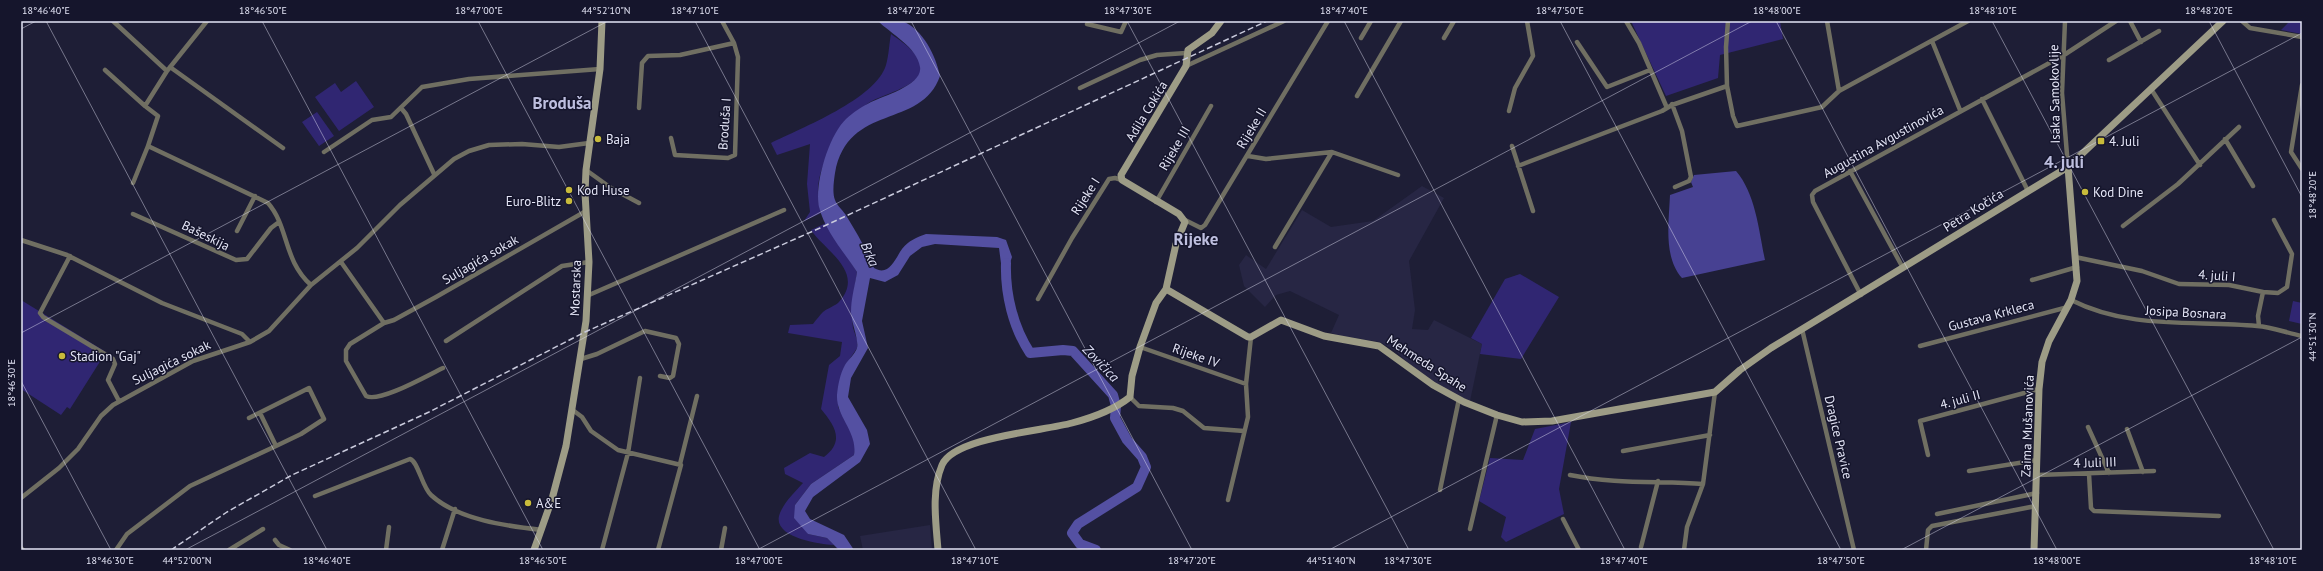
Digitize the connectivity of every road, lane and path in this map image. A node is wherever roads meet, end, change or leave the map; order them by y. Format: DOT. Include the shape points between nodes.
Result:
graph roads {
  1 [pos="112,21"];
  2 [pos="207,21"];
  3 [pos="602,21"];
  4 [pos="722,21"];
  5 [pos="1126,21"];
  6 [pos="1221,21"];
  7 [pos="1284,21"];
  8 [pos="1328,21"];
  9 [pos="1371,21"];
  10 [pos="1401,21"];
  11 [pos="1454,21"];
  12 [pos="1527,21"];
  13 [pos="1626,21"];
  14 [pos="1728,21"];
  15 [pos="1827,21"];
  16 [pos="1968,21"];
  17 [pos="2065,21"];
  18 [pos="2116,21"];
  19 [pos="2130,21"];
  20 [pos="2223,21"];
  21 [pos="2242,21"];
  22 [pos="1086,24"];
  23 [pos="2159,31"];
  24 [pos="2302,37"];
  25 [pos="1361,38"];
  26 [pos="1444,38"];
  27 [pos="1577,42"];
  28 [pos="1932,42"];
  29 [pos="2141,42"];
  30 [pos="734,43"];
  31 [pos="1186,52"];
  32 [pos="2064,55"];
  33 [pos="2109,60"];
  34 [pos="1186,66"];
  35 [pos="168,69"];
  36 [pos="600,69"];
  37 [pos="105,70"];
  38 [pos="1650,70"];
  39 [pos="2302,85"];
  40 [pos="1727,86"];
  41 [pos="1080,88"];
  42 [pos="2151,89"];
  43 [pos="1839,91"];
  44 [pos="1357,96"];
  45 [pos="1982,99"];
  46 [pos="1672,104"];
  47 [pos="145,106"];
  48 [pos="1211,106"];
  49 [pos="401,108"];
  50 [pos="639,108"];
  51 [pos="1667,108"];
  52 [pos="1960,110"];
  53 [pos="1509,111"];
  54 [pos="2239,127"];
  55 [pos="671,138"];
  56 [pos="2225,139"];
  57 [pos="589,143"];
  58 [pos="148,146"];
  59 [pos="1512,146"];
  60 [pos="283,148"];
  61 [pos="324,152"];
  62 [pos="1332,152"];
  63 [pos="1248,156"];
  64 [pos="2200,165"];
  65 [pos="1518,166"];
  66 [pos="2068,167"];
  67 [pos="2302,169"];
  68 [pos="586,170"];
  69 [pos="1850,171"];
  70 [pos="434,174"];
  71 [pos="1398,175"];
  72 [pos="1122,180"];
  73 [pos="133,182"];
  74 [pos="2253,186"];
  75 [pos="1675,187"];
  76 [pos="2028,191"];
  77 [pos="255,196"];
  78 [pos="1156,202"];
  79 [pos="640,203"];
  80 [pos="784,210"];
  81 [pos="586,211"];
  82 [pos="1533,211"];
  83 [pos="134,214"];
  84 [pos="1183,219"];
  85 [pos="2274,220"];
  86 [pos="279,222"];
  87 [pos="2123,226"];
  88 [pos="237,231"];
  89 [pos="21,240"];
  90 [pos="1275,247"];
  91 [pos="70,256"];
  92 [pos="2075,257"];
  93 [pos="341,262"];
  94 [pos="589,262"];
  95 [pos="2077,267"];
  96 [pos="1903,268"];
  97 [pos="2032,280"];
  98 [pos="311,285"];
  99 [pos="1166,289"];
  100 [pos="2263,292"];
  101 [pos="1861,294"];
  102 [pos="589,295"];
  103 [pos="1038,299"];
  104 [pos="2070,304"];
  105 [pos="384,323"];
  106 [pos="2259,326"];
  107 [pos="1802,329"];
  108 [pos="2302,336"];
  109 [pos="1251,338"];
  110 [pos="446,341"];
  111 [pos="250,342"];
  112 [pos="1920,346"];
  113 [pos="1140,347"];
  114 [pos="581,359"];
  115 [pos="443,368"];
  116 [pos="660,376"];
  117 [pos="640,378"];
  118 [pos="1246,384"];
  119 [pos="2039,389"];
  120 [pos="1715,392"];
  121 [pos="697,396"];
  122 [pos="1129,398"];
  123 [pos="1459,399"];
  124 [pos="119,401"];
  125 [pos="574,411"];
  126 [pos="260,413"];
  127 [pos="1497,415"];
  128 [pos="249,418"];
  129 [pos="2088,427"];
  130 [pos="2127,429"];
  131 [pos="1244,431"];
  132 [pos="1710,434"];
  133 [pos="276,446"];
  134 [pos="1623,451"];
  135 [pos="628,453"];
  136 [pos="1928,455"];
  137 [pos="2037,460"];
  138 [pos="680,464"];
  139 [pos="1969,471"];
  140 [pos="2154,471"];
  141 [pos="2142,472"];
  142 [pos="2109,473"];
  143 [pos="2089,474"];
  144 [pos="1570,475"];
  145 [pos="2037,475"];
  146 [pos="1658,480"];
  147 [pos="1703,484"];
  148 [pos="1440,490"];
  149 [pos="2037,493"];
  150 [pos="315,496"];
  151 [pos="21,498"];
  152 [pos="1228,500"];
  153 [pos="2036,506"];
  154 [pos="455,509"];
  155 [pos="1937,514"];
  156 [pos="2219,516"];
  157 [pos="1563,519"];
  158 [pos="390,527"];
  159 [pos="725,528"];
  160 [pos="263,529"];
  161 [pos="1470,529"];
  162 [pos="542,530"];
  163 [pos="275,540"];
  164 [pos="1641,546"];
  165 [pos="116,550"];
  166 [pos="229,550"];
  167 [pos="290,550"];
  168 [pos="386,550"];
  169 [pos="442,550"];
  170 [pos="534,550"];
  171 [pos="602,550"];
  172 [pos="658,550"];
  173 [pos="721,550"];
  174 [pos="938,550"];
  175 [pos="1579,550"];
  176 [pos="1684,550"];
  177 [pos="1854,550"];
  178 [pos="1926,550"];
  179 [pos="2034,550"];
  1 -- 35 [label="street"];
  2 -- 35 [label="street"];
  3 -- 36 [label="street, Mostarska"];
  4 -- 30 [label="street, Broduša I"];
  5 -- 22 [label="street" via="1121,32"];
  6 -- 31 [label="street" via="1212,33"];
  7 -- 34 [label="street"];
  8 -- 63 [label="street, Rijeke II"];
  9 -- 25 [label="street"];
  10 -- 44 [label="street"];
  11 -- 26 [label="street"];
  12 -- 53 [label="street" via="1533,56 1515,88"];
  13 -- 38 [label="street"];
  14 -- 40 [label="street"];
  15 -- 43 [label="street"];
  16 -- 28 [label="street"];
  17 -- 32 [label="street, Isaka Samokovlije"];
  18 -- 32 [label="street, Augustina Avgustinovića"];
  19 -- 29 [label="street"];
  20 -- 42 [label="street, Petra Kočića"];
  21 -- 24 [label="street" via="2250,28"];
  23 -- 29 [label="street"];
  27 -- 38 [label="street" via="1607,87"];
  28 -- 43 [label="street"];
  28 -- 52 [label="street"];
  29 -- 33 [label="street"];
  30 -- 50 [label="street" via="680,55 648,56 642,63"];
  30 -- 55 [label="street, Broduša I" via="738,57 735,155 728,158 675,155"];
  31 -- 34 [label="street"];
  31 -- 41 [label="street" via="1157,55 1140,60"];
  32 -- 45 [label="street, Augustina Avgustinovića"];
  32 -- 66 [label="street, Isaka Samokovlije" via="2064,131"];
  34 -- 72 [label="street, Adila Cokića" via="1121,175"];
  35 -- 47 [label="street"];
  35 -- 60 [label="street"];
  36 -- 49 [label="street" via="469,79 425,87 419,89"];
  36 -- 57 [label="street, Mostarska"];
  37 -- 47 [label="street"];
  38 -- 51 [label="street"];
  39 -- 67 [label="street" via="2291,152"];
  40 -- 43 [label="street" via="1737,126 1822,107"];
  40 -- 46 [label="street"];
  42 -- 64 [label="street"];
  42 -- 66 [label="street, Petra Kočića"];
  45 -- 52 [label="street, Augustina Avgustinovića"];
  45 -- 76 [label="street"];
  46 -- 51 [label="street"];
  46 -- 75 [label="street" via="1682,131 1691,178"];
  47 -- 58 [label="street" via="158,116"];
  48 -- 78 [label="street, Rijeke III"];
  49 -- 61 [label="street" via="386,119 372,120"];
  49 -- 70 [label="street"];
  51 -- 65 [label="street"];
  52 -- 69 [label="street, Augustina Avgustinovića"];
  54 -- 56 [label="street"];
  56 -- 64 [label="street"];
  56 -- 74 [label="street"];
  57 -- 68 [label="street, Mostarska"];
  57 -- 70 [label="street, Suljagića sokak" via="560,147 508,143 489,145 469,151"];
  58 -- 73 [label="street"];
  58 -- 77 [label="street"];
  59 -- 65 [label="street"];
  62 -- 63 [label="street" via="1273,158"];
  62 -- 71 [label="street"];
  62 -- 90 [label="street"];
  63 -- 84 [label="street, Rijeke II" via="1203,227"];
  64 -- 87 [label="street"];
  65 -- 82 [label="street"];
  66 -- 76 [label="street, Petra Kočića"];
  66 -- 92 [label="street, Zaima Mušanovića"];
  68 -- 79 [label="street" via="611,188"];
  68 -- 81 [label="street, Mostarska"];
  69 -- 96 [label="street"];
  69 -- 101 [label="street, Augustina Avgustinovića" via="1815,191 1812,197"];
  70 -- 93 [label="street, Suljagića sokak"];
  72 -- 78 [label="street, Rijeke I"];
  72 -- 103 [label="street, Rijeke I" via="1109,179"];
  76 -- 96 [label="street, Petra Kočića"];
  77 -- 86 [label="street" via="268,203"];
  77 -- 88 [label="street"];
  78 -- 84 [label="street, Rijeke I"];
  80 -- 102 [label="street"];
  81 -- 94 [label="street, Mostarska"];
  81 -- 105 [label="street, Suljagića sokak" via="436,297"];
  83 -- 86 [label="street, Bašeskija" via="236,260 246,259"];
  84 -- 99 [label="street" via="1184,226 1176,244"];
  85 -- 100 [label="street, 4. juli I" via="2292,254 2286,288 2281,292"];
  86 -- 98 [label="street" via="296,269"];
  89 -- 91 [label="street"];
  91 -- 111 [label="street" via="162,303 242,334"];
  91 -- 124 [label="street" via="40,313 44,318 113,359 115,364 108,380"];
  92 -- 95 [label="street, Zaima Mušanovića"];
  92 -- 100 [label="street, 4. juli I" via="2142,270 2179,284 2229,285"];
  93 -- 98 [label="street, Suljagića sokak"];
  93 -- 105 [label="street"];
  94 -- 102 [label="street, Mostarska"];
  94 -- 110 [label="street" via="562,266"];
  95 -- 97 [label="street"];
  95 -- 104 [label="street, Zaima Mušanovića" via="2077,281"];
  96 -- 101 [label="street, Petra Kočića"];
  98 -- 111 [label="street, Suljagića sokak" via="269,331"];
  99 -- 109 [label="street"];
  99 -- 113 [label="street" via="1149,320"];
  100 -- 106 [label="street" via="2258,316"];
  101 -- 107 [label="street, Petra Kočića"];
  102 -- 114 [label="street, Mostarska"];
  104 -- 106 [label="street, Josipa Bosnara" via="2103,314 2141,321"];
  104 -- 112 [label="street, Gustava Krkleca"];
  104 -- 119 [label="street, Zaima Mušanovića" via="2049,341 2042,362"];
  105 -- 115 [label="street, Suljagića sokak" via="350,344 346,350 346,361 366,396 374,398 392,392"];
  106 -- 108 [label="street, Josipa Bosnara"];
  107 -- 120 [label="street, Petra Kočića" via="1756,358"];
  107 -- 177 [label="street, Dragice Pravice"];
  109 -- 118 [label="street"];
  109 -- 123 [label="street, Mehmeda Spahe" via="1281,320 1324,336 1371,343 1390,352 1433,385"];
  111 -- 124 [label="street, Suljagića sokak" via="193,362"];
  113 -- 118 [label="street, Rijeke IV"];
  113 -- 122 [label="street"];
  114 -- 116 [label="street" via="650,331 676,338 679,344 673,376"];
  114 -- 125 [label="street, Mostarska"];
  117 -- 135 [label="street"];
  118 -- 131 [label="street" via="1248,417"];
  119 -- 136 [label="street, 4. juli II" via="1920,421"];
  119 -- 137 [label="street, Zaima Mušanovića"];
  120 -- 127 [label="street, Mehmeda Spahe" via="1552,421 1522,422"];
  120 -- 132 [label="street"];
  121 -- 138 [label="street"];
  122 -- 131 [label="street" via="1139,406 1183,411 1204,428"];
  122 -- 174 [label="street" via="1072,423 976,443 950,454 942,464 937,481 935,498"];
  123 -- 127 [label="street, Mehmeda Spahe"];
  123 -- 148 [label="street"];
  124 -- 151 [label="street, Suljagića sokak" via="101,416 78,448 59,468"];
  125 -- 135 [label="street" via="582,417 591,431 618,450"];
  125 -- 162 [label="street, Mostarska" via="560,472"];
  126 -- 128 [label="street"];
  126 -- 133 [label="street"];
  126 -- 133 [label="street" via="309,388 324,419"];
  127 -- 161 [label="street"];
  129 -- 142 [label="street"];
  130 -- 141 [label="street"];
  131 -- 152 [label="street"];
  132 -- 134 [label="street"];
  132 -- 147 [label="street"];
  133 -- 165 [label="street" via="190,486 127,534"];
  135 -- 138 [label="street"];
  135 -- 171 [label="street"];
  137 -- 139 [label="street"];
  137 -- 145 [label="street, Zaima Mušanovića"];
  138 -- 172 [label="street" via="681,471"];
  140 -- 141 [label="street, 4 Juli III"];
  141 -- 142 [label="street, 4 Juli III"];
  142 -- 143 [label="street, 4 Juli III"];
  143 -- 145 [label="street, 4 Juli III"];
  143 -- 156 [label="street" via="2091,508 2094,511"];
  144 -- 146 [label="street" via="1604,481"];
  145 -- 149 [label="street, Zaima Mušanovića"];
  146 -- 147 [label="street"];
  146 -- 164 [label="street"];
  147 -- 176 [label="street" via="1687,527"];
  149 -- 153 [label="street, Zaima Mušanovića"];
  149 -- 155 [label="street"];
  150 -- 154 [label="street" via="410,459 416,463 422,484 430,495"];
  153 -- 178 [label="street" via="1932,526 1928,530"];
  153 -- 179 [label="street, Zaima Mušanovića"];
  154 -- 162 [label="street" via="486,521"];
  154 -- 169 [label="street"];
  157 -- 175 [label="street"];
  158 -- 168 [label="street"];
  159 -- 173 [label="street"];
  160 -- 166 [label="street"];
  162 -- 170 [label="street, Mostarska"];
  163 -- 167 [label="street"];
}
